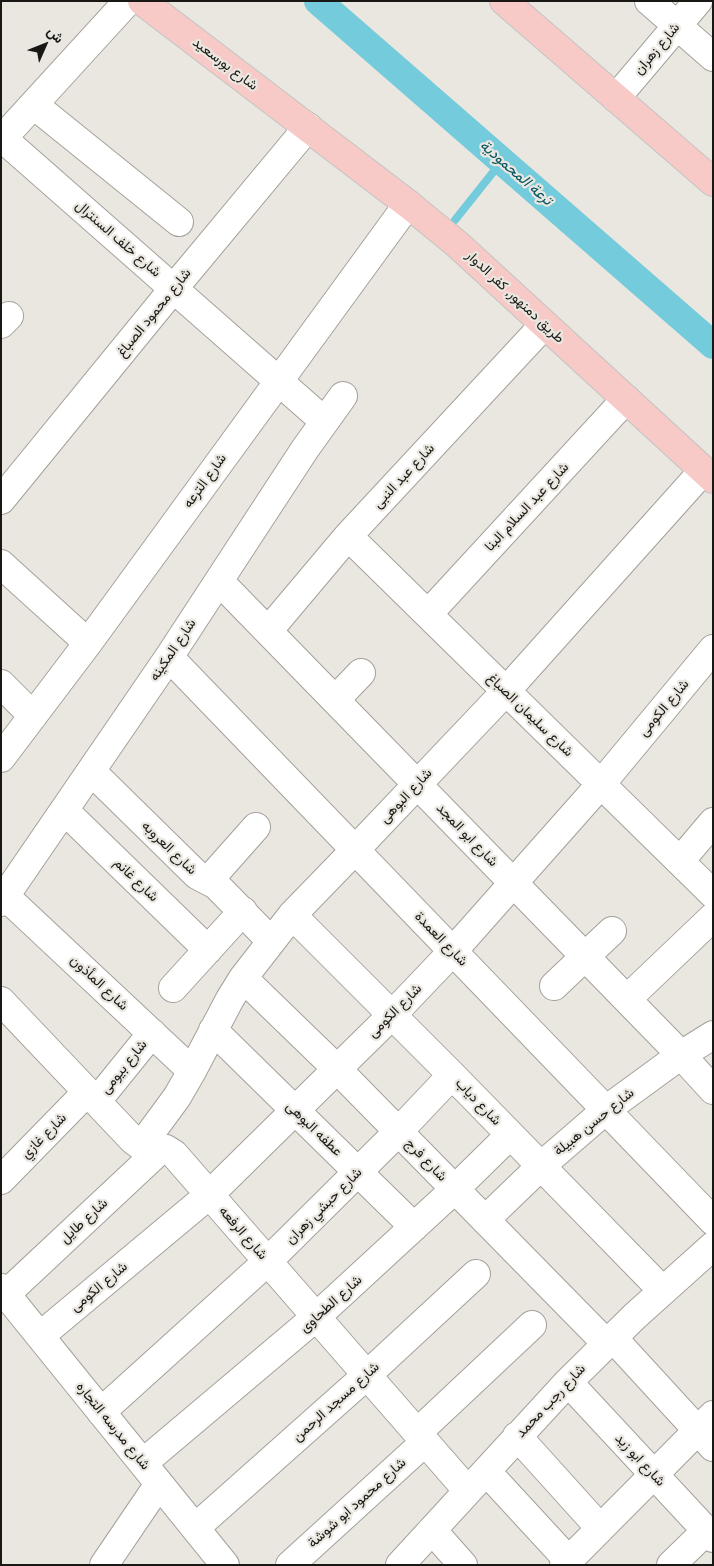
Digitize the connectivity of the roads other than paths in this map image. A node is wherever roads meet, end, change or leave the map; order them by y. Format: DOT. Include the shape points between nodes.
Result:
graph roads {
  1 [pos="128,1"];
  2 [pos="142,1"];
  3 [pos="504,1"];
  4 [pos="649,1"];
  5 [pos="698,1"];
  6 [pos="677,26"];
  7 [pos="713,57"];
  8 [pos="616,98"];
  9 [pos="34,105"];
  10 [pos="308,127"];
  11 [pos="2,138"];
  12 [pos="712,180"];
  13 [pos="408,204"];
  14 [pos="179,222"];
  15 [pos="174,288"];
  16 [pos="544,325"];
  17 [pos="278,381"];
  18 [pos="343,396"];
  19 [pos="626,399"];
  20 [pos="324,421"];
  21 [pos="708,475"];
  22 [pos="1,500"];
  23 [pos="348,536"];
  24 [pos="1,564"];
  25 [pos="219,581"];
  26 [pos="428,614"];
  27 [pos="268,631"];
  28 [pos="88,643"];
  29 [pos="713,650"];
  30 [pos="169,657"];
  31 [pos="361,673"];
  32 [pos="1,684"];
  33 [pos="506,691"];
  34 [pos="335,700"];
  35 [pos="33,716"];
  36 [pos="1,758"];
  37 [pos="91,771"];
  38 [pos="417,784"];
  39 [pos="601,784"];
  40 [pos="64,810"];
  41 [pos="713,822"];
  42 [pos="256,827"];
  43 [pos="355,850"];
  44 [pos="680,861"];
  45 [pos="209,880"];
  46 [pos="513,883"];
  47 [pos="3,899"];
  48 [pos="243,911"];
  49 [pos="712,912"];
  50 [pos="292,915"];
  51 [pos="612,932"];
  52 [pos="271,940"];
  53 [pos="208,950"];
  54 [pos="454,951"];
  55 [pos="584,956"];
  56 [pos="243,978"];
  57 [pos="554,986"];
  58 [pos="173,988"];
  59 [pos="626,999"];
  60 [pos="1,1000"];
  61 [pos="392,1015"];
  62 [pos="213,1030"];
  63 [pos="152,1033"];
  64 [pos="713,1035"];
  65 [pos="681,1055"];
  66 [pos="337,1069"];
  67 [pos="192,1071"];
  68 [pos="452,1075"];
  69 [pos="713,1090"];
  70 [pos="92,1097"];
  71 [pos="607,1109"];
  72 [pos="295,1110"];
  73 [pos="398,1132"];
  74 [pos="510,1135"];
  75 [pos="151,1147"];
  76 [pos="6,1164"];
  77 [pos="541,1166"];
  78 [pos="358,1172"];
  79 [pos="455,1190"];
  80 [pos="209,1195"];
  81 [pos="485,1220"];
  82 [pos="713,1221"];
  83 [pos="414,1227"];
  84 [pos="713,1246"];
  85 [pos="268,1261"];
  86 [pos="476,1274"];
  87 [pos="4,1291"];
  88 [pos="664,1291"];
  89 [pos="316,1317"];
  90 [pos="532,1325"];
  91 [pos="40,1336"];
  92 [pos="609,1340"];
  93 [pos="367,1375"];
  94 [pos="568,1382"];
  95 [pos="101,1412"];
  96 [pos="708,1431"];
  97 [pos="517,1436"];
  98 [pos="421,1437"];
  99 [pos="151,1473"];
  100 [pos="654,1474"];
  101 [pos="477,1481"];
  102 [pos="195,1528"];
  103 [pos="600,1528"];
  104 [pos="432,1530"];
  105 [pos="710,1534"];
  106 [pos="566,1563"];
  107 [pos="104,1565"];
  108 [pos="225,1565"];
  109 [pos="290,1565"];
  110 [pos="400,1565"];
  111 [pos="463,1565"];
  112 [pos="671,1565"];
  1 -- 9 [label="street"];
  2 -- 10 [label="main road, شارع بورسعيد"];
  3 -- 8 [label="main road"];
  4 -- 6 [label="street"];
  5 -- 6 [label="street, شارع زهران"];
  6 -- 7 [label="street"];
  6 -- 8 [label="street, شارع زهران"];
  8 -- 12 [label="main road"];
  9 -- 11 [label="street"];
  9 -- 14 [label="street"];
  10 -- 13 [label="main road, طريق دمنهور, كفر الدوار"];
  10 -- 15 [label="street, شارع محمود الصباغ"];
  11 -- 15 [label="street, شارع خلف السنترال"];
  13 -- 16 [label="main road, طريق دمنهور, كفر الدوار" via="465,250"];
  13 -- 17 [label="street, شارع الترعه"];
  15 -- 17 [label="street, شارع خلف السنترال"];
  15 -- 22 [label="street, شارع محمود الصباغ"];
  16 -- 19 [label="main road, طريق دمنهور, كفر الدوار"];
  16 -- 23 [label="street, شارع عبد النبى"];
  17 -- 20 [label="street, شارع خلف السنترال"];
  17 -- 28 [label="street, شارع الترعه"];
  18 -- 20 [label="street, شارع المكينه"];
  19 -- 21 [label="main road, طريق دمنهور, كفر الدوار"];
  19 -- 26 [label="street, شارع عبد السلام البنا"];
  20 -- 25 [label="street, شارع المكينه"];
  21 -- 33 [label="street, شارع البوهى"];
  23 -- 26 [label="street, شارع سليمان الصباغ"];
  23 -- 27 [label="street, شارع عبد النبى"];
  24 -- 28 [label="street"];
  25 -- 27 [label="street, شارع ابو المجد"];
  25 -- 30 [label="street, شارع المكينه"];
  26 -- 33 [label="street, شارع سليمان الصباغ"];
  27 -- 34 [label="street, شارع ابو المجد"];
  28 -- 35 [label="street, شارع الترعه"];
  29 -- 39 [label="street, شارع الكومى"];
  30 -- 37 [label="street, شارع المكينه"];
  30 -- 43 [label="street, شارع العمدة"];
  31 -- 34 [label="street"];
  32 -- 35 [label="street"];
  33 -- 38 [label="street, شارع البوهى"];
  33 -- 39 [label="street, شارع سليمان الصباغ"];
  34 -- 38 [label="street, شارع ابو المجد"];
  35 -- 36 [label="street, شارع الترعه"];
  37 -- 40 [label="street, شارع المكينه"];
  37 -- 45 [label="street, شارع العروبه" via="197,875"];
  38 -- 43 [label="street, شارع البوهى"];
  38 -- 46 [label="street, شارع ابو المجد"];
  39 -- 44 [label="street, شارع سليمان الصباغ"];
  39 -- 46 [label="street, شارع الكومى"];
  40 -- 47 [label="street, شارع المكينه"];
  40 -- 53 [label="street, شارع غانم"];
  41 -- 44 [label="street"];
  42 -- 45 [label="street"];
  43 -- 50 [label="street, شارع البوهى"];
  43 -- 54 [label="street, شارع العمدة"];
  44 -- 49 [label="street, شارع سليمان الصباغ"];
  45 -- 48 [label="street, شارع العروبه"];
  46 -- 54 [label="street, شارع الكومى"];
  46 -- 55 [label="street, شارع ابو المجد"];
  47 -- 63 [label="street, شارع المأذون"];
  48 -- 52 [label="street, شارع العروبه"];
  48 -- 53 [label="street"];
  49 -- 59 [label="street"];
  50 -- 52 [label="street, شارع البوهى"];
  50 -- 61 [label="street, شارع دياب"];
  51 -- 55 [label="street"];
  52 -- 56 [label="street, شارع البوهى"];
  53 -- 58 [label="street"];
  54 -- 61 [label="street, شارع الكومى"];
  54 -- 71 [label="street, شارع العمدة"];
  55 -- 57 [label="street"];
  55 -- 59 [label="street, شارع ابو المجد"];
  56 -- 62 [label="street, شارع البوهى"];
  56 -- 66 [label="street, شارع فرج"];
  59 -- 65 [label="street, شارع ابو المجد"];
  60 -- 70 [label="street, شارع الرفعه"];
  61 -- 66 [label="street, شارع الكومى"];
  61 -- 68 [label="street, شارع دياب"];
  62 -- 67 [label="street, شارع البوهى"];
  62 -- 72 [label="street, عطفه البوهى"];
  63 -- 67 [label="street, شارع المأذون"];
  63 -- 70 [label="street, شارع بيومى"];
  64 -- 65 [label="street, شارع حسن هبيلة"];
  65 -- 69 [label="street, شارع ابو المجد"];
  65 -- 71 [label="street, شارع حسن هبيلة"];
  66 -- 72 [label="street, شارع الكومى"];
  66 -- 73 [label="street, شارع فرج"];
  67 -- 75 [label="street, شارع البوهى"];
  68 -- 73 [label="street, شارع حبشي زهران"];
  68 -- 74 [label="street, شارع دياب"];
  70 -- 75 [label="street, شارع الرفعه" via="133,1140"];
  70 -- 76 [label="street, شارع غازي"];
  71 -- 77 [label="street, شارع حسن هبيلة"];
  71 -- 82 [label="street, شارع العمدة"];
  72 -- 78 [label="street, عطفه البوهى"];
  72 -- 80 [label="street, شارع الكومى"];
  73 -- 78 [label="street, شارع حبشي زهران"];
  73 -- 79 [label="street, شارع فرج"];
  74 -- 77 [label="street, شارع دياب"];
  74 -- 79 [label="street, شارع الطحاوى"];
  75 -- 80 [label="street, شارع الرفعه" via="174,1154"];
  75 -- 87 [label="street, شارع طايل"];
  77 -- 81 [label="street, شارع حسن هبيلة"];
  77 -- 88 [label="street, شارع دياب"];
  78 -- 83 [label="street, عطفه البوهى"];
  78 -- 85 [label="street, شارع حبشي زهران"];
  79 -- 81 [label="street, شارع فرج"];
  79 -- 83 [label="street, شارع الطحاوى"];
  80 -- 85 [label="street, شارع الرفعه"];
  80 -- 91 [label="street, شارع الكومى"];
  81 -- 92 [label="street, شارع فرج"];
  83 -- 89 [label="street, شارع الطحاوى"];
  84 -- 88 [label="street, شارع رجب محمد"];
  85 -- 89 [label="street, شارع الرفعه"];
  85 -- 95 [label="street, شارع حبشي زهران"];
  86 -- 93 [label="street, شارع مسجد الرحمن"];
  87 -- 91 [label="street, شارع مدرسه التجاره"];
  88 -- 92 [label="street, شارع رجب محمد"];
  89 -- 93 [label="street, شارع الرفعه"];
  89 -- 99 [label="street, شارع الطحاوى"];
  90 -- 98 [label="street, شارع محمود ابو شوشة"];
  91 -- 95 [label="street, شارع مدرسه التجاره"];
  92 -- 94 [label="street, شارع رجب محمد"];
  92 -- 96 [label="street, شارع فرج"];
  93 -- 98 [label="street, شارع الرفعه"];
  93 -- 102 [label="street, شارع مسجد الرحمن"];
  94 -- 97 [label="street, شارع رجب محمد"];
  94 -- 100 [label="street, شارع ابو زيد"];
  95 -- 99 [label="street, شارع مدرسه التجاره"];
  96 -- 100 [label="street"];
  97 -- 101 [label="street, شارع رجب محمد"];
  97 -- 103 [label="street"];
  98 -- 101 [label="street, شارع الرفعه"];
  98 -- 109 [label="street, شارع محمود ابو شوشة"];
  99 -- 102 [label="street, شارع مدرسه التجاره"];
  99 -- 107 [label="street, شارع الطحاوى"];
  100 -- 103 [label="street"];
  100 -- 105 [label="street, شارع ابو زيد"];
  101 -- 104 [label="street, شارع رجب محمد"];
  101 -- 106 [label="street, شارع الرفعه"];
  102 -- 108 [label="street, شارع مدرسه التجاره"];
  103 -- 106 [label="street"];
  104 -- 110 [label="street, شارع رجب محمد"];
  104 -- 111 [label="street"];
  105 -- 112 [label="street"];
}
